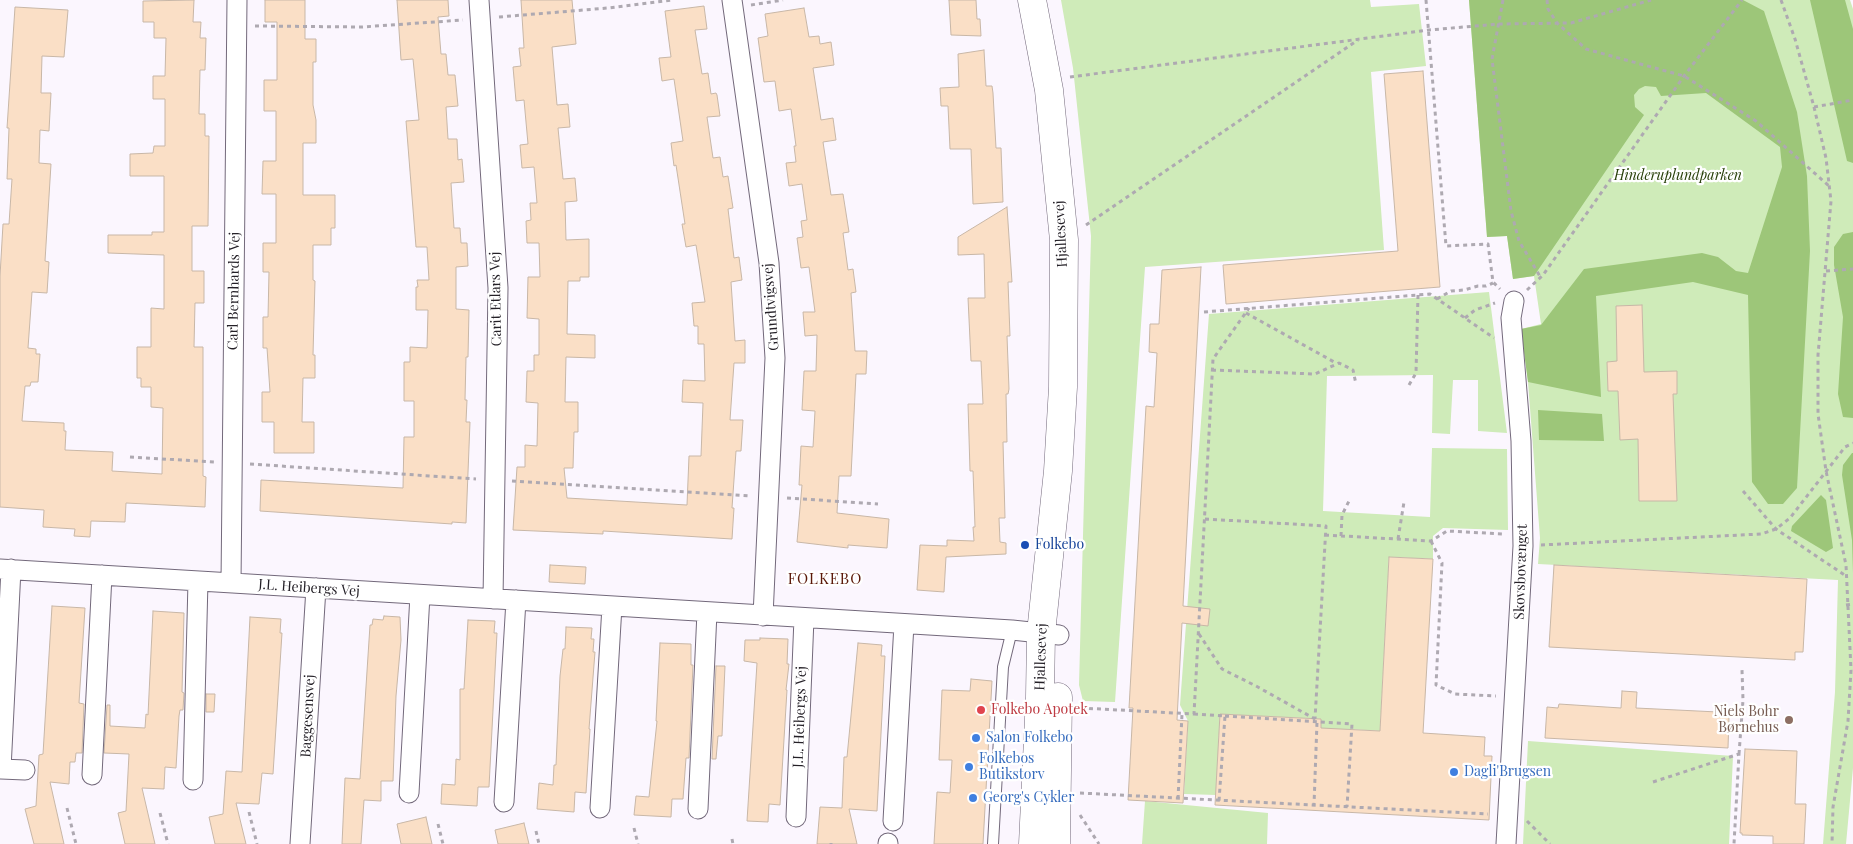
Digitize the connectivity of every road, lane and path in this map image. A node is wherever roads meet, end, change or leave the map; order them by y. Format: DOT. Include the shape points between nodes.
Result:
graph roads {
  1 [pos="236,0"];
  2 [pos="672,0"];
  3 [pos="783,0"];
  4 [pos="1032,0"];
  5 [pos="1426,0"];
  6 [pos="1503,0"];
  7 [pos="1547,0"];
  8 [pos="1651,0"];
  9 [pos="1742,0"];
  10 [pos="1781,0"];
  11 [pos="732,4"];
  12 [pos="480,9"];
  13 [pos="1557,23"];
  14 [pos="1498,24"];
  15 [pos="236,25"];
  16 [pos="1429,30"];
  17 [pos="1359,39"];
  18 [pos="1684,76"];
  19 [pos="1047,80"];
  20 [pos="1853,100"];
  21 [pos="1814,107"];
  22 [pos="1829,187"];
  23 [pos="1064,240"];
  24 [pos="1853,268"];
  25 [pos="1826,271"];
  26 [pos="1541,278"];
  27 [pos="1493,282"];
  28 [pos="1418,295"];
  29 [pos="1437,299"];
  30 [pos="1514,301"];
  31 [pos="1249,308"];
  32 [pos="1204,312"];
  33 [pos="1246,313"];
  34 [pos="1465,318"];
  35 [pos="1513,351"];
  36 [pos="1336,363"];
  37 [pos="1212,370"];
  38 [pos="1356,384"];
  39 [pos="1408,385"];
  40 [pos="1853,443"];
  41 [pos="1826,471"];
  42 [pos="1743,491"];
  43 [pos="1349,501"];
  44 [pos="1404,502"];
  45 [pos="1204,519"];
  46 [pos="1776,529"];
  47 [pos="1325,535"];
  48 [pos="1341,536"];
  49 [pos="1398,539"];
  50 [pos="1523,540"];
  51 [pos="1430,541"];
  52 [pos="6,569"];
  53 [pos="102,575"];
  54 [pos="1846,576"];
  55 [pos="198,581"];
  56 [pos="231,583"];
  57 [pos="316,588"];
  58 [pos="420,594"];
  59 [pos="493,599"];
  60 [pos="516,600"];
  61 [pos="1853,604"];
  62 [pos="1846,605"];
  63 [pos="612,606"];
  64 [pos="707,612"];
  65 [pos="763,616"];
  66 [pos="804,618"];
  67 [pos="904,624"];
  68 [pos="1012,630"];
  69 [pos="1199,633"];
  70 [pos="1050,634"];
  71 [pos="1742,670"];
  72 [pos="1852,670"];
  73 [pos="1515,697"];
  74 [pos="1058,707"];
  75 [pos="1182,714"];
  76 [pos="1194,714"];
  77 [pos="1225,716"];
  78 [pos="1316,720"];
  79 [pos="1739,754"];
  80 [pos="25,770"];
  81 [pos="92,775"];
  82 [pos="193,780"];
  83 [pos="1652,782"];
  84 [pos="409,793"];
  85 [pos="1074,793"];
  86 [pos="1178,799"];
  87 [pos="1219,801"];
  88 [pos="504,802"];
  89 [pos="1314,805"];
  90 [pos="1347,807"];
  91 [pos="67,808"];
  92 [pos="600,808"];
  93 [pos="698,809"];
  94 [pos="249,812"];
  95 [pos="160,813"];
  96 [pos="1080,814"];
  97 [pos="1499,814"];
  98 [pos="796,817"];
  99 [pos="893,821"];
  100 [pos="438,824"];
  101 [pos="634,828"];
  102 [pos="536,832"];
  103 [pos="732,839"];
  104 [pos="76,844"];
  105 [pos="168,844"];
  106 [pos="257,844"];
  107 [pos="300,844"];
  108 [pos="443,844"];
  109 [pos="539,844"];
  110 [pos="638,844"];
  111 [pos="733,844"];
  112 [pos="993,844"];
  113 [pos="1033,844"];
  114 [pos="1056,844"];
  115 [pos="1099,844"];
  116 [pos="1506,844"];
  117 [pos="1550,844"];
  118 [pos="1734,844"];
  119 [pos="1832,844"];
  1 -- 15 [label="street, Carl Bernhards Vej"];
  2 -- 12 [label="path" via="608,8"];
  3 -- 11 [label="path"];
  4 -- 19 [label="main road, Hjallesevej"];
  5 -- 16 [label="path"];
  6 -- 14 [label="path"];
  7 -- 13 [label="path" via="1548,9"];
  8 -- 13 [label="path" via="1571,23"];
  9 -- 18 [label="path"];
  10 -- 21 [label="path"];
  11 -- 65 [label="street, Grundtvigsvej" via="769,263 775,358"];
  12 -- 15 [label="path" via="362,27"];
  12 -- 59 [label="street, Carit Etlars Vej" via="498,288"];
  13 -- 14 [label="path"];
  13 -- 18 [label="path" via="1586,49"];
  14 -- 16 [label="path"];
  14 -- 26 [label="path" via="1492,59 1511,211 1519,241"];
  15 -- 56 [label="street, Carl Bernhards Vej"];
  16 -- 17 [label="path"];
  16 -- 27 [label="path" via="1446,246 1488,244"];
  17 -- 19 [label="path"];
  17 -- 23 [label="path"];
  18 -- 22 [label="path" via="1756,121"];
  18 -- 26 [label="path"];
  19 -- 23 [label="main road, Hjallesevej"];
  20 -- 21 [label="path"];
  21 -- 22 [label="path"];
  22 -- 25 [label="path"];
  23 -- 70 [label="main road, Hjallesevej" via="1063,387"];
  24 -- 25 [label="path"];
  25 -- 41 [label="path" via="1818,355 1818,414"];
  26 -- 30 [label="path"];
  27 -- 29 [label="path" via="1451,291"];
  27 -- 30 [label="path"];
  28 -- 29 [label="path" via="1430,294"];
  28 -- 31 [label="path"];
  28 -- 39 [label="path" via="1416,373"];
  29 -- 34 [label="path"];
  30 -- 34 [label="path" via="1488,304"];
  30 -- 35 [label="street, Skovsbovænget" via="1510,318"];
  31 -- 32 [label="path"];
  31 -- 33 [label="path"];
  33 -- 36 [label="path"];
  33 -- 37 [label="path" via="1213,359"];
  34 -- 35 [label="path"];
  35 -- 50 [label="street, Skovsbovænget" via="1521,441"];
  36 -- 37 [label="path" via="1316,374"];
  36 -- 38 [label="path" via="1353,370"];
  37 -- 45 [label="path"];
  40 -- 41 [label="path" via="1845,447"];
  41 -- 46 [label="path" via="1790,518"];
  41 -- 54 [label="path"];
  42 -- 46 [label="path"];
  43 -- 48 [label="path" via="1342,514"];
  44 -- 49 [label="path"];
  45 -- 47 [label="path" via="1326,526"];
  45 -- 69 [label="path"];
  46 -- 50 [label="path" via="1761,534"];
  46 -- 54 [label="path"];
  47 -- 48 [label="path"];
  47 -- 78 [label="path"];
  48 -- 49 [label="path"];
  49 -- 51 [label="path"];
  50 -- 51 [label="path" via="1447,531"];
  50 -- 73 [label="street, Skovsbovænget"];
  51 -- 73 [label="path" via="1442,562 1436,686 1455,694"];
  52 -- 53 [label="street, J.L. Heibergs Vej"];
  52 -- 80 [label="street, J.L. Heibergs Vej" via="0,769"];
  53 -- 55 [label="street, J.L. Heibergs Vej"];
  53 -- 81 [label="street"];
  54 -- 62 [label="path"];
  55 -- 56 [label="street, J.L. Heibergs Vej"];
  55 -- 82 [label="street"];
  56 -- 57 [label="street, J.L. Heibergs Vej"];
  57 -- 58 [label="street, J.L. Heibergs Vej"];
  57 -- 107 [label="street, Baggesensvej"];
  58 -- 59 [label="street, J.L. Heibergs Vej"];
  58 -- 84 [label="street"];
  59 -- 60 [label="street, J.L. Heibergs Vej"];
  60 -- 63 [label="street, J.L. Heibergs Vej"];
  60 -- 88 [label="street"];
  61 -- 62 [label="path"];
  62 -- 72 [label="path"];
  63 -- 64 [label="street, J.L. Heibergs Vej"];
  63 -- 92 [label="street"];
  64 -- 65 [label="street, J.L. Heibergs Vej"];
  64 -- 93 [label="street"];
  65 -- 66 [label="street, J.L. Heibergs Vej"];
  66 -- 67 [label="street, J.L. Heibergs Vej"];
  66 -- 98 [label="street, J.L. Heibergs Vej"];
  67 -- 68 [label="street, J.L. Heibergs Vej"];
  67 -- 99 [label="street"];
  68 -- 70 [label="street, J.L. Heibergs Vej"];
  68 -- 112 [label="lane" via="1003,667"];
  69 -- 76 [label="path"];
  69 -- 78 [label="path" via="1222,669"];
  70 -- 74 [label="main road, Hjallesevej"];
  70 -- 113 [label="main road, Hjallesevej" via="1040,697"];
  71 -- 79 [label="path"];
  72 -- 119 [label="path" via="1848,721 1833,807"];
  73 -- 97 [label="street, Skovsbovænget"];
  74 -- 75 [label="path"];
  74 -- 114 [label="main road, Hjallesevej"];
  75 -- 76 [label="path"];
  75 -- 86 [label="path"];
  76 -- 77 [label="path"];
  77 -- 78 [label="path"];
  77 -- 87 [label="path"];
  78 -- 89 [label="path"];
  78 -- 90 [label="path" via="1352,724"];
  79 -- 83 [label="path"];
  79 -- 118 [label="path"];
  85 -- 86 [label="path"];
  86 -- 87 [label="path"];
  87 -- 89 [label="path"];
  89 -- 90 [label="path"];
  90 -- 97 [label="path"];
  91 -- 104 [label="path"];
  94 -- 106 [label="path"];
  95 -- 105 [label="path"];
  96 -- 115 [label="path"];
  97 -- 116 [label="street, Skovsbovænget"];
  97 -- 117 [label="path" via="1522,816"];
  100 -- 108 [label="path"];
  101 -- 110 [label="path"];
  102 -- 109 [label="path"];
  103 -- 111 [label="path"];
}
